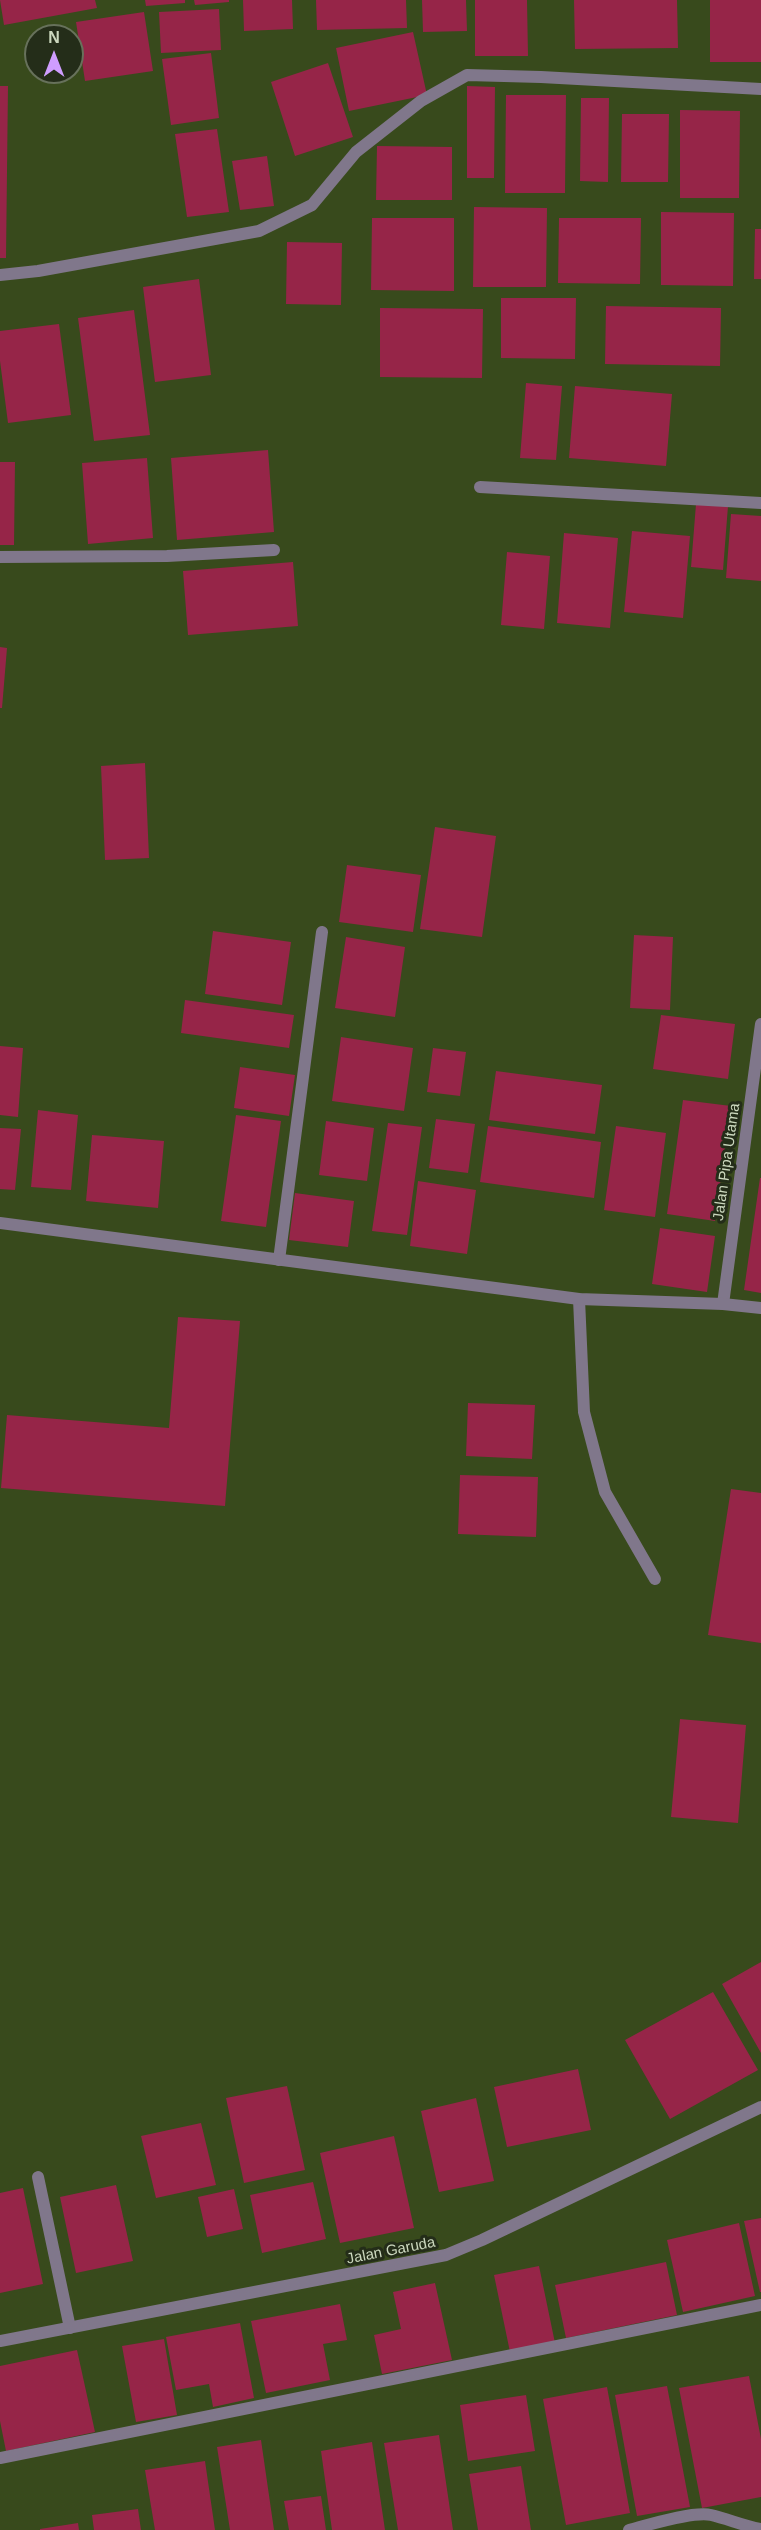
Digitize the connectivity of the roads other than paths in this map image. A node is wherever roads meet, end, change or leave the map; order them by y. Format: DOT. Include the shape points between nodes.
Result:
graph roads {
  1 [pos="761,89"];
  2 [pos="0,275"];
  3 [pos="480,488"];
  4 [pos="761,503"];
  5 [pos="274,550"];
  6 [pos="0,557"];
  7 [pos="322,932"];
  8 [pos="761,1024"];
  9 [pos="0,1223"];
  10 [pos="279,1260"];
  11 [pos="579,1299"];
  12 [pos="723,1304"];
  13 [pos="761,1308"];
  14 [pos="655,1580"];
  15 [pos="761,2107"];
  16 [pos="38,2177"];
  17 [pos="761,2306"];
  18 [pos="70,2328"];
  19 [pos="0,2341"];
  20 [pos="0,2458"];
  21 [pos="761,2529"];
  22 [pos="628,2530"];
  1 -- 2 [label="street" via="467,75 421,101 356,152 312,205 259,231"];
  3 -- 4 [label="street"];
  5 -- 6 [label="street" via="167,556"];
  7 -- 10 [label="street"];
  8 -- 12 [label="street, Jalan Pipa Utama"];
  9 -- 10 [label="street"];
  10 -- 11 [label="street"];
  11 -- 12 [label="street"];
  11 -- 14 [label="street" via="584,1412 605,1492"];
  12 -- 13 [label="street"];
  15 -- 18 [label="street, Jalan Garuda" via="446,2255"];
  16 -- 18 [label="street"];
  17 -- 20 [label="street"];
  18 -- 19 [label="street, Jalan Garuda"];
  21 -- 22 [label="street" via="709,2514"];
}
